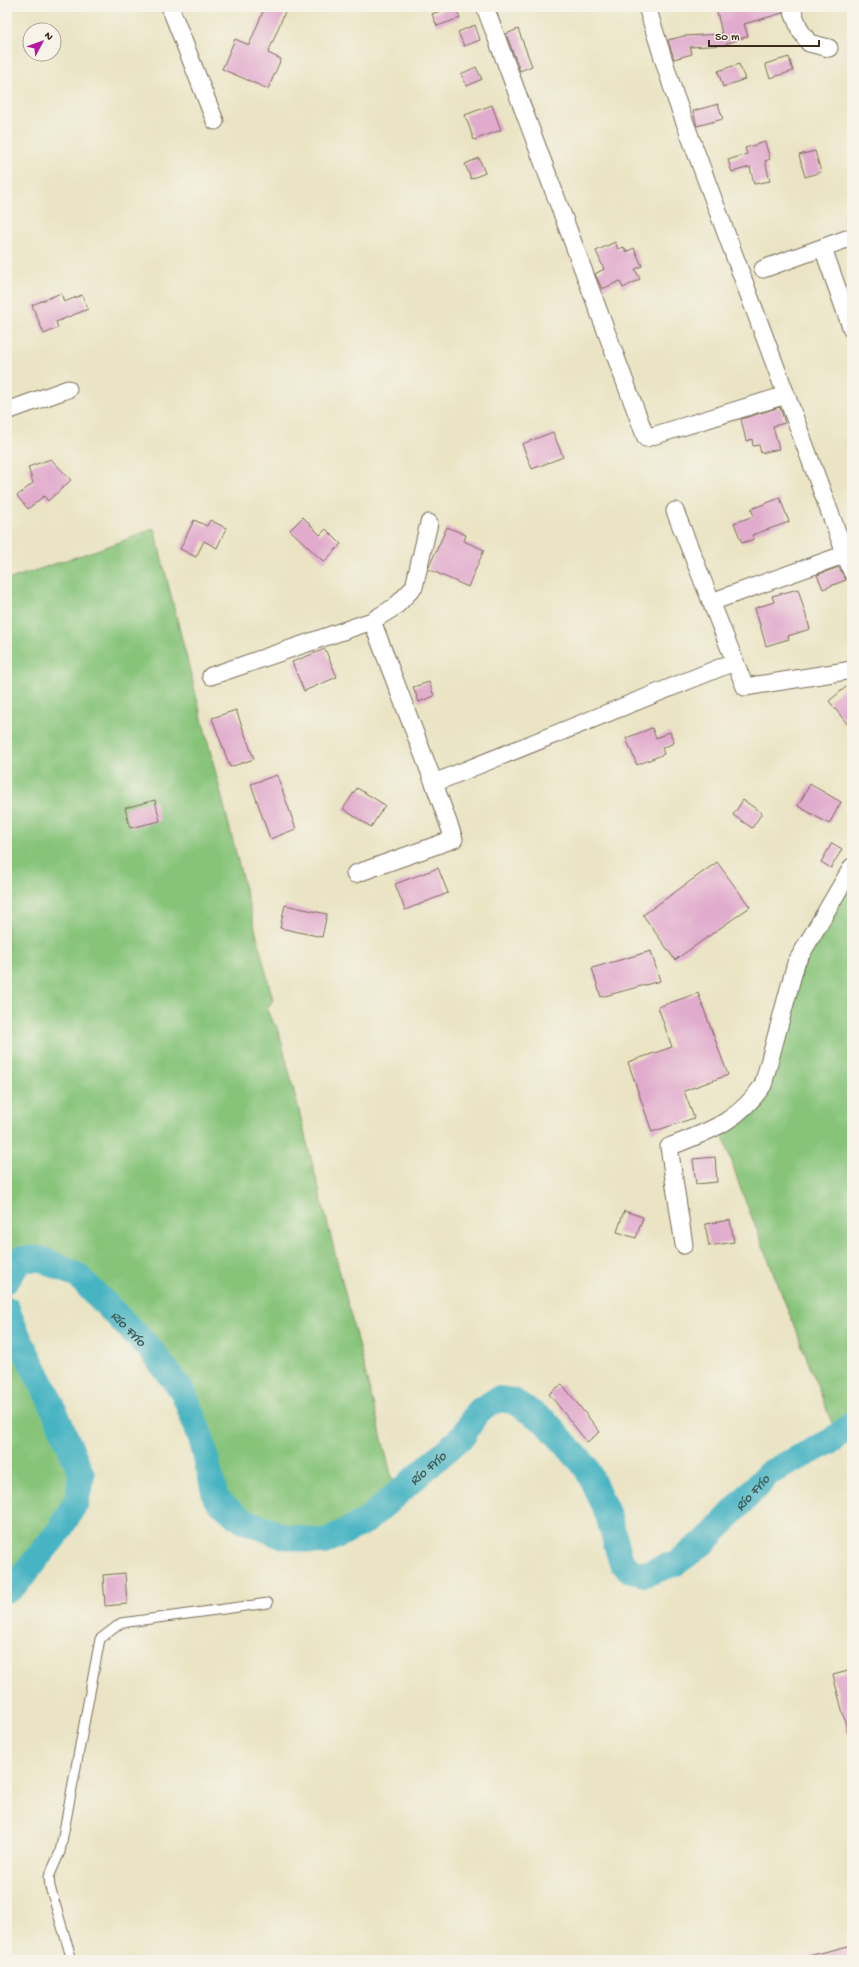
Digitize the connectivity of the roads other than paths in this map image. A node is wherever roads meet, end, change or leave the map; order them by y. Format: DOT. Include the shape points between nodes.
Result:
graph roads {
  1 [pos="170,7"];
  2 [pos="485,7"];
  3 [pos="647,7"];
  4 [pos="791,7"];
  5 [pos="829,48"];
  6 [pos="215,121"];
  7 [pos="852,238"];
  8 [pos="824,248"];
  9 [pos="763,269"];
  10 [pos="852,330"];
  11 [pos="68,389"];
  12 [pos="786,395"];
  13 [pos="7,411"];
  14 [pos="675,511"];
  15 [pos="429,523"];
  16 [pos="846,554"];
  17 [pos="852,572"];
  18 [pos="711,602"];
  19 [pos="372,620"];
  20 [pos="734,662"];
  21 [pos="852,670"];
  22 [pos="211,676"];
  23 [pos="434,783"];
  24 [pos="852,867"];
  25 [pos="355,874"];
  26 [pos="684,1245"];
  27 [pos="268,1602"];
  28 [pos="72,1960"];
  1 -- 6 [label="street"];
  2 -- 12 [label="street" via="646,438"];
  3 -- 12 [label="street" via="675,96"];
  4 -- 5 [label="street" via="800,30 809,43"];
  7 -- 8 [label="street"];
  8 -- 9 [label="street"];
  8 -- 10 [label="street"];
  11 -- 13 [label="street"];
  12 -- 16 [label="street"];
  14 -- 18 [label="street"];
  15 -- 19 [label="street" via="414,587 396,606"];
  16 -- 17 [label="street"];
  16 -- 18 [label="street"];
  18 -- 20 [label="street"];
  19 -- 22 [label="street"];
  19 -- 23 [label="street"];
  20 -- 21 [label="street" via="745,687"];
  20 -- 23 [label="street"];
  23 -- 25 [label="street" via="454,839"];
  24 -- 26 [label="street" via="796,963 763,1085 752,1101 720,1126 669,1147"];
  27 -- 28 [label="lane" via="121,1623 100,1639 60,1852 50,1876 50,1887"];
}
